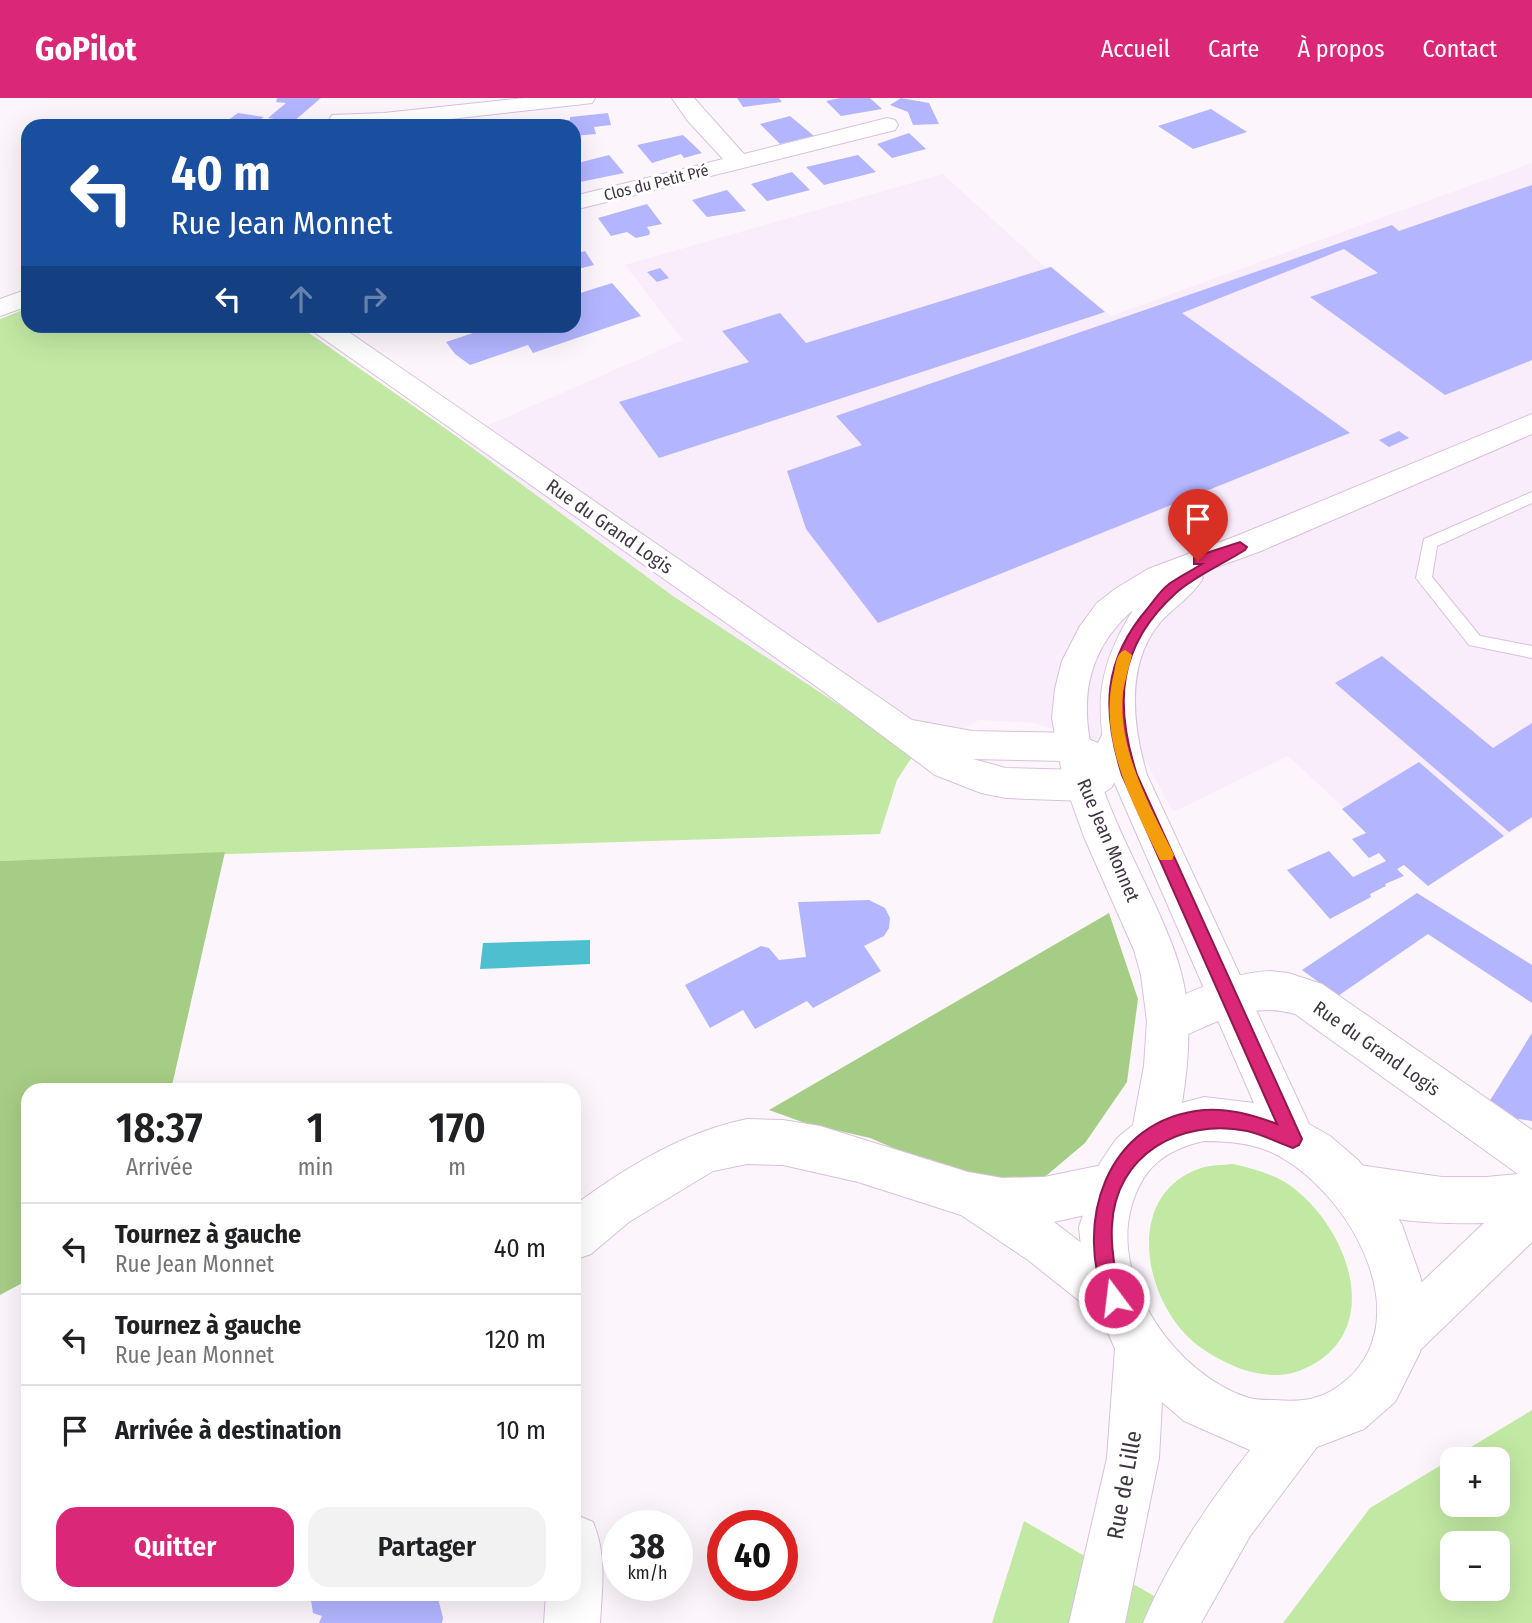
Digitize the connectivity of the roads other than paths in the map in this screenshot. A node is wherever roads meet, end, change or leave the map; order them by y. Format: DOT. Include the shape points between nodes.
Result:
graph roads {
  1 [pos="367,98"];
  2 [pos="584,98"];
  3 [pos="683,98"];
  4 [pos="342,119"];
  5 [pos="393,119"];
  6 [pos="887,125"];
  7 [pos="739,162"];
  8 [pos="581,201"];
  9 [pos="21,300"];
  10 [pos="0,307"];
  11 [pos="333,333"];
  12 [pos="1532,423"];
  13 [pos="1532,497"];
  14 [pos="1240,547"];
  15 [pos="1532,652"];
  16 [pos="897,726"];
  17 [pos="1118,739"];
  18 [pos="1074,747"];
  19 [pos="1093,779"];
  20 [pos="1157,835"];
  21 [pos="1228,995"];
  22 [pos="1170,1022"];
  23 [pos="1153,1136"];
  24 [pos="1293,1139"];
  25 [pos="1532,1157"];
  26 [pos="1112,1186"];
  27 [pos="1352,1187"];
  28 [pos="1532,1194"];
  29 [pos="967,1195"];
  30 [pos="1532,1213"];
  31 [pos="581,1231"];
  32 [pos="1114,1298"];
  33 [pos="1398,1338"];
  34 [pos="1140,1346"];
  35 [pos="1301,1426"];
  36 [pos="573,1601"];
  37 [pos="572,1623"];
  38 [pos="1097,1623"];
  39 [pos="1171,1623"];
  1 -- 4 [label="street"];
  2 -- 5 [label="street"];
  3 -- 7 [label="street, Clos du Petit Pré"];
  6 -- 7 [label="street, Clos du Petit Pré"];
  7 -- 8 [label="street, Clos du Petit Pré"];
  9 -- 10 [label="street"];
  11 -- 16 [label="street, Rue du Grand Logis"];
  12 -- 14 [label="street"];
  13 -- 15 [label="lane" via="1430,543 1424,578 1475,641"];
  14 -- 17 [label="street" via="1172,589 1139,628 1118,676"];
  14 -- 18 [label="street" via="1150,580 1107,614 1090,637 1077,670 1070,702"];
  16 -- 18 [label="street, Rue du Grand Logis" via="972,745"];
  16 -- 19 [label="street, Rue du Grand Logis" via="942,761 981,778 1028,785"];
  17 -- 19 [label="street"];
  17 -- 20 [label="street"];
  18 -- 19 [label="street" via="1090,756"];
  19 -- 20 [label="street"];
  19 -- 22 [label="street, Rue Jean Monnet" via="1161,971"];
  20 -- 21 [label="street"];
  21 -- 22 [label="street, Rue du Grand Logis"];
  21 -- 24 [label="street"];
  21 -- 25 [label="street, Rue du Grand Logis" via="1258,989 1307,998"];
  22 -- 23 [label="street, Rue Jean Monnet"];
  23 -- 24 [label="street" via="1177,1125 1219,1119 1263,1126"];
  23 -- 26 [label="street" via="1122,1167"];
  24 -- 27 [label="street"];
  26 -- 29 [label="street" via="1025,1202"];
  26 -- 32 [label="street" via="1102,1239"];
  27 -- 28 [label="street" via="1455,1202"];
  27 -- 33 [label="street" via="1381,1228 1393,1259 1400,1291"];
  29 -- 31 [label="street" via="809,1147 736,1144 696,1156 607,1209"];
  29 -- 32 [label="street" via="1045,1243"];
  30 -- 33 [label="street"];
  32 -- 34 [label="street"];
  33 -- 35 [label="street" via="1380,1381 1364,1398 1325,1421"];
  34 -- 35 [label="street" via="1181,1388 1214,1409 1266,1426"];
  34 -- 38 [label="street, Rue de Lille" via="1133,1458"];
  35 -- 39 [label="street" via="1231,1517"];
  36 -- 37 [label="street"];
}
